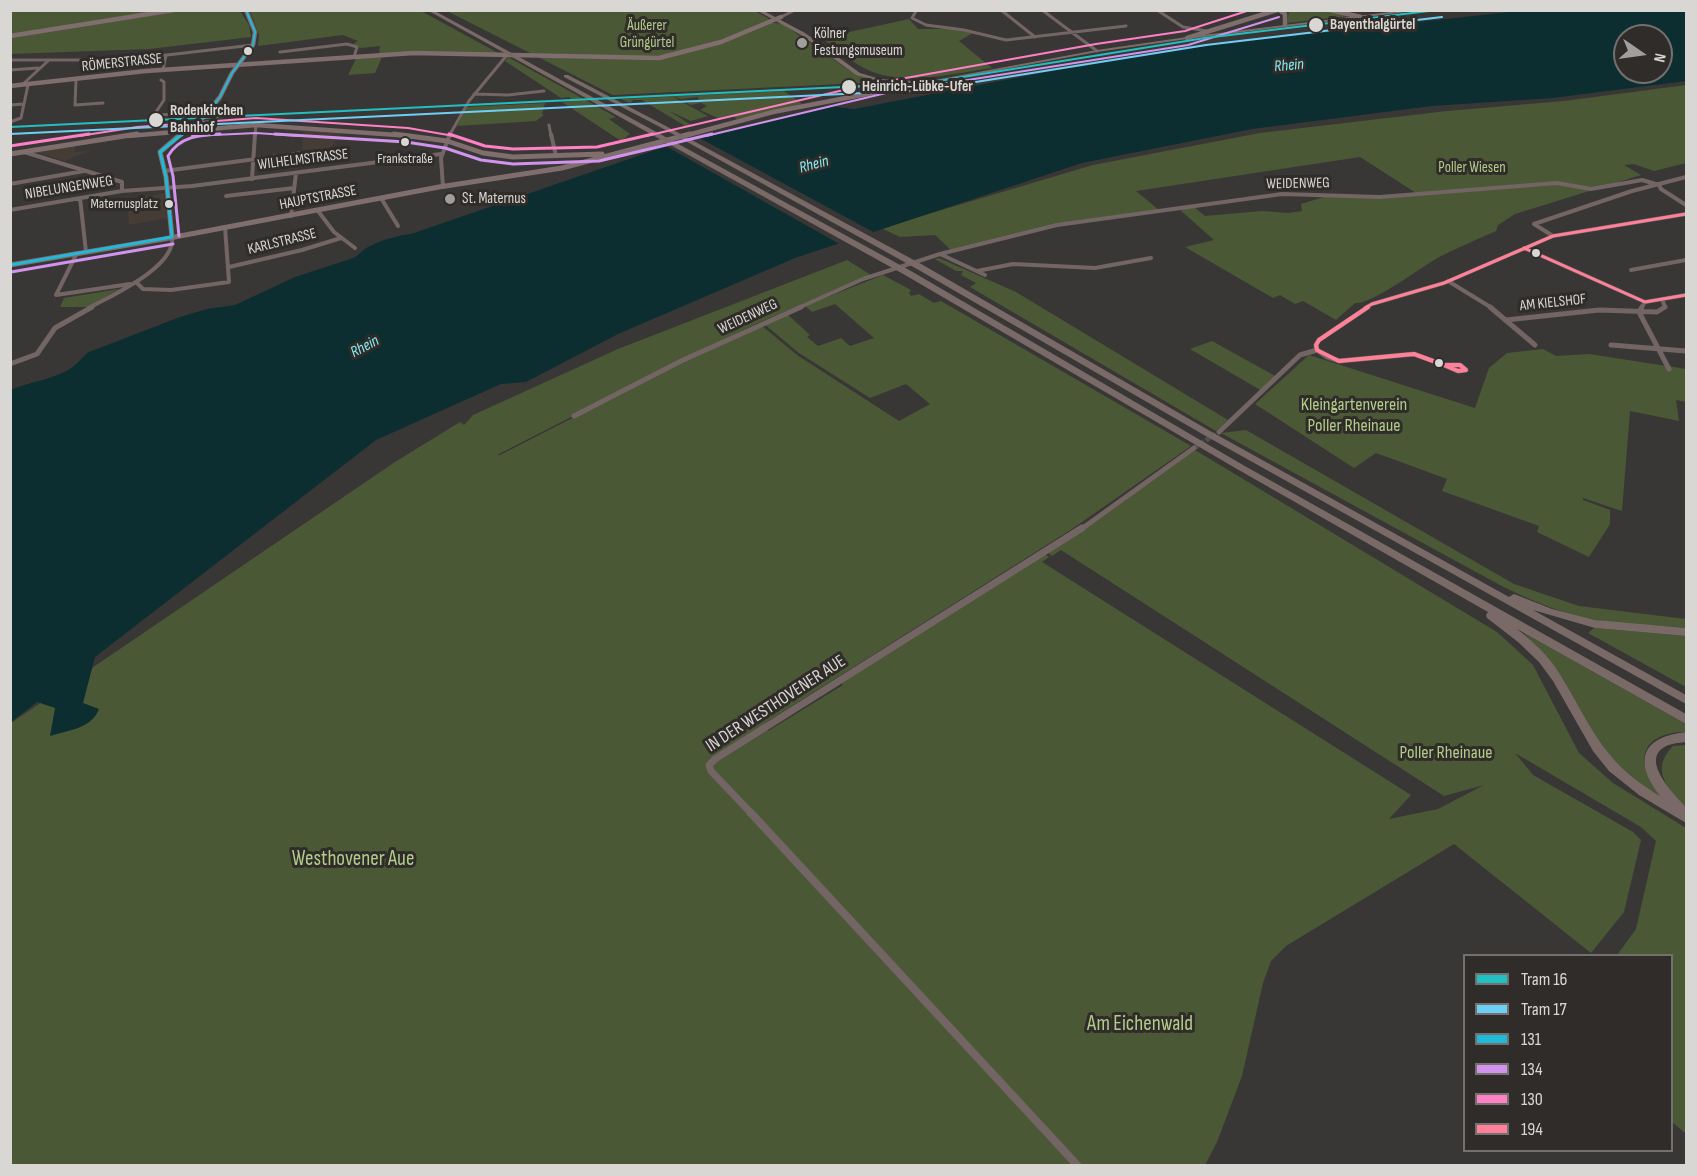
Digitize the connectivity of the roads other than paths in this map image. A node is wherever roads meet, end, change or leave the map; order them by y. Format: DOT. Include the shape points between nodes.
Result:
graph roads {
  1 [pos="174,10"];
  2 [pos="246,10"];
  3 [pos="429,10"];
  4 [pos="441,10"];
  5 [pos="758,10"];
  6 [pos="768,10"];
  7 [pos="795,10"];
  8 [pos="921,10"];
  9 [pos="1002,10"];
  10 [pos="1042,10"];
  11 [pos="1157,10"];
  12 [pos="1278,10"];
  13 [pos="1330,10"];
  14 [pos="1407,10"];
  15 [pos="1421,10"];
  16 [pos="915,11"];
  17 [pos="1359,16"];
  18 [pos="779,18"];
  19 [pos="1323,20"];
  20 [pos="1120,22"];
  21 [pos="1285,25"];
  22 [pos="1279,26"];
  23 [pos="1209,30"];
  24 [pos="1072,33"];
  25 [pos="1221,34"];
  26 [pos="10,36"];
  27 [pos="1035,37"];
  28 [pos="1187,38"];
  29 [pos="253,45"];
  30 [pos="1097,51"];
  31 [pos="280,52"];
  32 [pos="166,55"];
  33 [pos="507,55"];
  34 [pos="354,57"];
  35 [pos="10,60"];
  36 [pos="49,61"];
  37 [pos="237,66"];
  38 [pos="39,68"];
  39 [pos="10,70"];
  40 [pos="163,70"];
  41 [pos="554,70"];
  42 [pos="979,72"];
  43 [pos="564,75"];
  44 [pos="925,79"];
  45 [pos="76,80"];
  46 [pos="161,80"];
  47 [pos="880,80"];
  48 [pos="934,81"];
  49 [pos="913,82"];
  50 [pos="22,85"];
  51 [pos="28,85"];
  52 [pos="10,86"];
  53 [pos="897,86"];
  54 [pos="880,90"];
  55 [pos="544,91"];
  56 [pos="474,94"];
  57 [pos="103,103"];
  58 [pos="24,104"];
  59 [pos="10,105"];
  60 [pos="206,115"];
  61 [pos="10,122"];
  62 [pos="256,125"];
  63 [pos="549,125"];
  64 [pos="191,128"];
  65 [pos="447,141"];
  66 [pos="10,148"];
  67 [pos="628,149"];
  68 [pos="23,152"];
  69 [pos="302,153"];
  70 [pos="10,154"];
  71 [pos="441,154"];
  72 [pos="556,156"];
  73 [pos="568,156"];
  74 [pos="254,159"];
  75 [pos="85,171"];
  76 [pos="164,171"];
  77 [pos="544,171"];
  78 [pos="296,173"];
  79 [pos="1686,177"];
  80 [pos="252,179"];
  81 [pos="10,184"];
  82 [pos="1659,185"];
  83 [pos="443,186"];
  84 [pos="294,188"];
  85 [pos="168,189"];
  86 [pos="122,191"];
  87 [pos="226,196"];
  88 [pos="80,198"];
  89 [pos="381,198"];
  90 [pos="1686,205"];
  91 [pos="10,210"];
  92 [pos="318,211"];
  93 [pos="1686,214"];
  94 [pos="291,216"];
  95 [pos="398,226"];
  96 [pos="225,227"];
  97 [pos="1554,236"];
  98 [pos="172,237"];
  99 [pos="341,238"];
  100 [pos="355,248"];
  101 [pos="1524,249"];
  102 [pos="86,252"];
  103 [pos="77,253"];
  104 [pos="940,254"];
  105 [pos="1151,258"];
  106 [pos="1139,260"];
  107 [pos="1686,260"];
  108 [pos="1144,264"];
  109 [pos="10,265"];
  110 [pos="229,267"];
  111 [pos="1631,270"];
  112 [pos="977,271"];
  113 [pos="985,275"];
  114 [pos="1448,281"];
  115 [pos="135,284"];
  116 [pos="1686,295"];
  117 [pos="1662,299"];
  118 [pos="1645,302"];
  119 [pos="1639,312"];
  120 [pos="1506,320"];
  121 [pos="1535,345"];
  122 [pos="1611,345"];
  123 [pos="1658,348"];
  124 [pos="1317,350"];
  125 [pos="1686,351"];
  126 [pos="10,364"];
  127 [pos="1443,365"];
  128 [pos="1669,369"];
  129 [pos="574,416"];
  130 [pos="1219,432"];
  131 [pos="1194,448"];
  132 [pos="1474,583"];
  133 [pos="1455,588"];
  134 [pos="1686,632"];
  135 [pos="1686,700"];
  136 [pos="1686,719"];
  137 [pos="1686,737"];
  138 [pos="1686,817"];
  139 [pos="1078,1166"];
  1 -- 26 [label="street"];
  2 -- 29 [label="street" via="255,32"];
  3 -- 133 [label="highway" via="908,273"];
  4 -- 41 [label="highway"];
  5 -- 18 [label="main road"];
  6 -- 18 [label="main road"];
  7 -- 18 [label="street"];
  8 -- 16 [label="street"];
  9 -- 27 [label="street"];
  10 -- 24 [label="street"];
  11 -- 23 [label="street" via="1183,27"];
  12 -- 21 [label="street" via="1285,14"];
  12 -- 23 [label="street"];
  13 -- 17 [label="street"];
  14 -- 17 [label="main road"];
  15 -- 17 [label="main road"];
  16 -- 27 [label="street" via="914,20 933,26 1000,39"];
  17 -- 19 [label="main road"];
  18 -- 33 [label="street, RÖMERSTRASSE" via="663,57"];
  18 -- 44 [label="main road" via="865,71 889,78"];
  18 -- 47 [label="main road" via="858,74"];
  19 -- 21 [label="main road"];
  19 -- 22 [label="main road"];
  20 -- 24 [label="street" via="1126,26"];
  21 -- 22 [label="main road"];
  22 -- 25 [label="main road"];
  23 -- 25 [label="street"];
  23 -- 28 [label="street"];
  24 -- 27 [label="street"];
  24 -- 30 [label="street"];
  25 -- 28 [label="main road"];
  28 -- 30 [label="main road"];
  29 -- 32 [label="street"];
  29 -- 37 [label="street"];
  30 -- 42 [label="main road"];
  31 -- 34 [label="street" via="347,44 357,47"];
  32 -- 36 [label="street" via="108,61"];
  32 -- 40 [label="street"];
  33 -- 34 [label="street, RÖMERSTRASSE" via="428,53"];
  33 -- 56 [label="street"];
  34 -- 37 [label="street, RÖMERSTRASSE"];
  35 -- 36 [label="street"];
  36 -- 38 [label="street"];
  37 -- 40 [label="street, RÖMERSTRASSE"];
  37 -- 60 [label="street"];
  38 -- 39 [label="street"];
  38 -- 50 [label="street"];
  40 -- 45 [label="street, RÖMERSTRASSE"];
  42 -- 44 [label="main road"];
  42 -- 48 [label="main road"];
  43 -- 132 [label="highway" via="920,267"];
  44 -- 49 [label="street"];
  45 -- 51 [label="street, RÖMERSTRASSE"];
  45 -- 57 [label="street" via="74,104"];
  46 -- 60 [label="street" via="164,100 153,115"];
  47 -- 49 [label="main road"];
  47 -- 53 [label="main road"];
  48 -- 49 [label="main road"];
  48 -- 54 [label="street"];
  49 -- 53 [label="street"];
  50 -- 51 [label="street, RÖMERSTRASSE"];
  50 -- 52 [label="street, RÖMERSTRASSE"];
  51 -- 58 [label="street"];
  53 -- 54 [label="street"];
  54 -- 67 [label="street"];
  55 -- 56 [label="street"];
  56 -- 65 [label="street"];
  58 -- 59 [label="street"];
  58 -- 61 [label="street" via="20,120"];
  60 -- 64 [label="street"];
  62 -- 64 [label="street"];
  62 -- 65 [label="street"];
  62 -- 74 [label="street"];
  63 -- 72 [label="street"];
  64 -- 68 [label="street"];
  64 -- 76 [label="street" via="162,149 159,157"];
  65 -- 71 [label="street"];
  65 -- 72 [label="street" via="502,156"];
  66 -- 68 [label="street"];
  67 -- 73 [label="street"];
  67 -- 77 [label="street, HAUPTSTRASSE"];
  68 -- 70 [label="street"];
  68 -- 75 [label="street"];
  69 -- 74 [label="street"];
  71 -- 78 [label="street, WILHELMSTRASSE"];
  71 -- 83 [label="street"];
  72 -- 73 [label="street"];
  73 -- 77 [label="street"];
  74 -- 76 [label="street"];
  74 -- 80 [label="street"];
  75 -- 81 [label="street"];
  75 -- 86 [label="street" via="122,182"];
  76 -- 85 [label="street"];
  77 -- 83 [label="street, HAUPTSTRASSE"];
  78 -- 80 [label="street, WILHELMSTRASSE"];
  78 -- 84 [label="street"];
  79 -- 82 [label="street"];
  80 -- 85 [label="street, WILHELMSTRASSE"];
  82 -- 90 [label="street"];
  82 -- 97 [label="street" via="1534,224"];
  82 -- 104 [label="street, WEIDENWEG" via="1642,180 1591,189 1557,183 1376,197 1282,194 1073,222"];
  83 -- 89 [label="street, HAUPTSTRASSE"];
  84 -- 87 [label="street"];
  84 -- 94 [label="street"];
  85 -- 86 [label="street, NIBELUNGENWEG"];
  85 -- 98 [label="street"];
  86 -- 88 [label="street, NIBELUNGENWEG"];
  88 -- 91 [label="street, NIBELUNGENWEG"];
  88 -- 102 [label="street"];
  89 -- 92 [label="street, HAUPTSTRASSE"];
  89 -- 95 [label="street"];
  92 -- 94 [label="street, HAUPTSTRASSE"];
  92 -- 99 [label="street"];
  93 -- 97 [label="street"];
  94 -- 96 [label="street, HAUPTSTRASSE"];
  96 -- 98 [label="street, HAUPTSTRASSE"];
  96 -- 110 [label="street"];
  97 -- 101 [label="street"];
  98 -- 102 [label="street, HAUPTSTRASSE"];
  98 -- 115 [label="street" via="169,254"];
  99 -- 100 [label="street"];
  99 -- 110 [label="street, KARLSTRASSE"];
  101 -- 114 [label="street"];
  101 -- 118 [label="street"];
  102 -- 103 [label="street, HAUPTSTRASSE"];
  103 -- 109 [label="street, HAUPTSTRASSE"];
  103 -- 115 [label="street" via="56,295"];
  104 -- 112 [label="street"];
  104 -- 129 [label="street, WEIDENWEG" via="863,279 798,307"];
  105 -- 106 [label="street"];
  106 -- 108 [label="street"];
  106 -- 112 [label="street" via="1089,268 1013,264"];
  107 -- 111 [label="street"];
  110 -- 115 [label="street" via="229,282 182,289 143,289"];
  112 -- 113 [label="street"];
  114 -- 120 [label="street"];
  114 -- 124 [label="street" via="1365,308 1319,340"];
  115 -- 126 [label="street" via="55,328 37,354"];
  116 -- 117 [label="street, AM KIELSHOF"];
  117 -- 118 [label="street, AM KIELSHOF"];
  117 -- 119 [label="street, AM KIELSHOF" via="1663,310"];
  118 -- 119 [label="street"];
  119 -- 120 [label="street, AM KIELSHOF" via="1599,310"];
  119 -- 123 [label="street"];
  120 -- 121 [label="street"];
  122 -- 123 [label="street"];
  123 -- 125 [label="street"];
  123 -- 128 [label="street"];
  124 -- 127 [label="street" via="1341,361 1411,354"];
  124 -- 130 [label="street" via="1300,355"];
  131 -- 139 [label="street, IN DER WESTHOVENER AUE" via="1077,532 709,765"];
  132 -- 134 [label="highway" via="1576,620"];
  132 -- 135 [label="highway"];
  133 -- 136 [label="highway"];
  133 -- 138 [label="highway" via="1515,632 1549,667 1607,760 1626,778"];
  137 -- 138 [label="highway" via="1662,741 1649,760 1661,790"];
}
